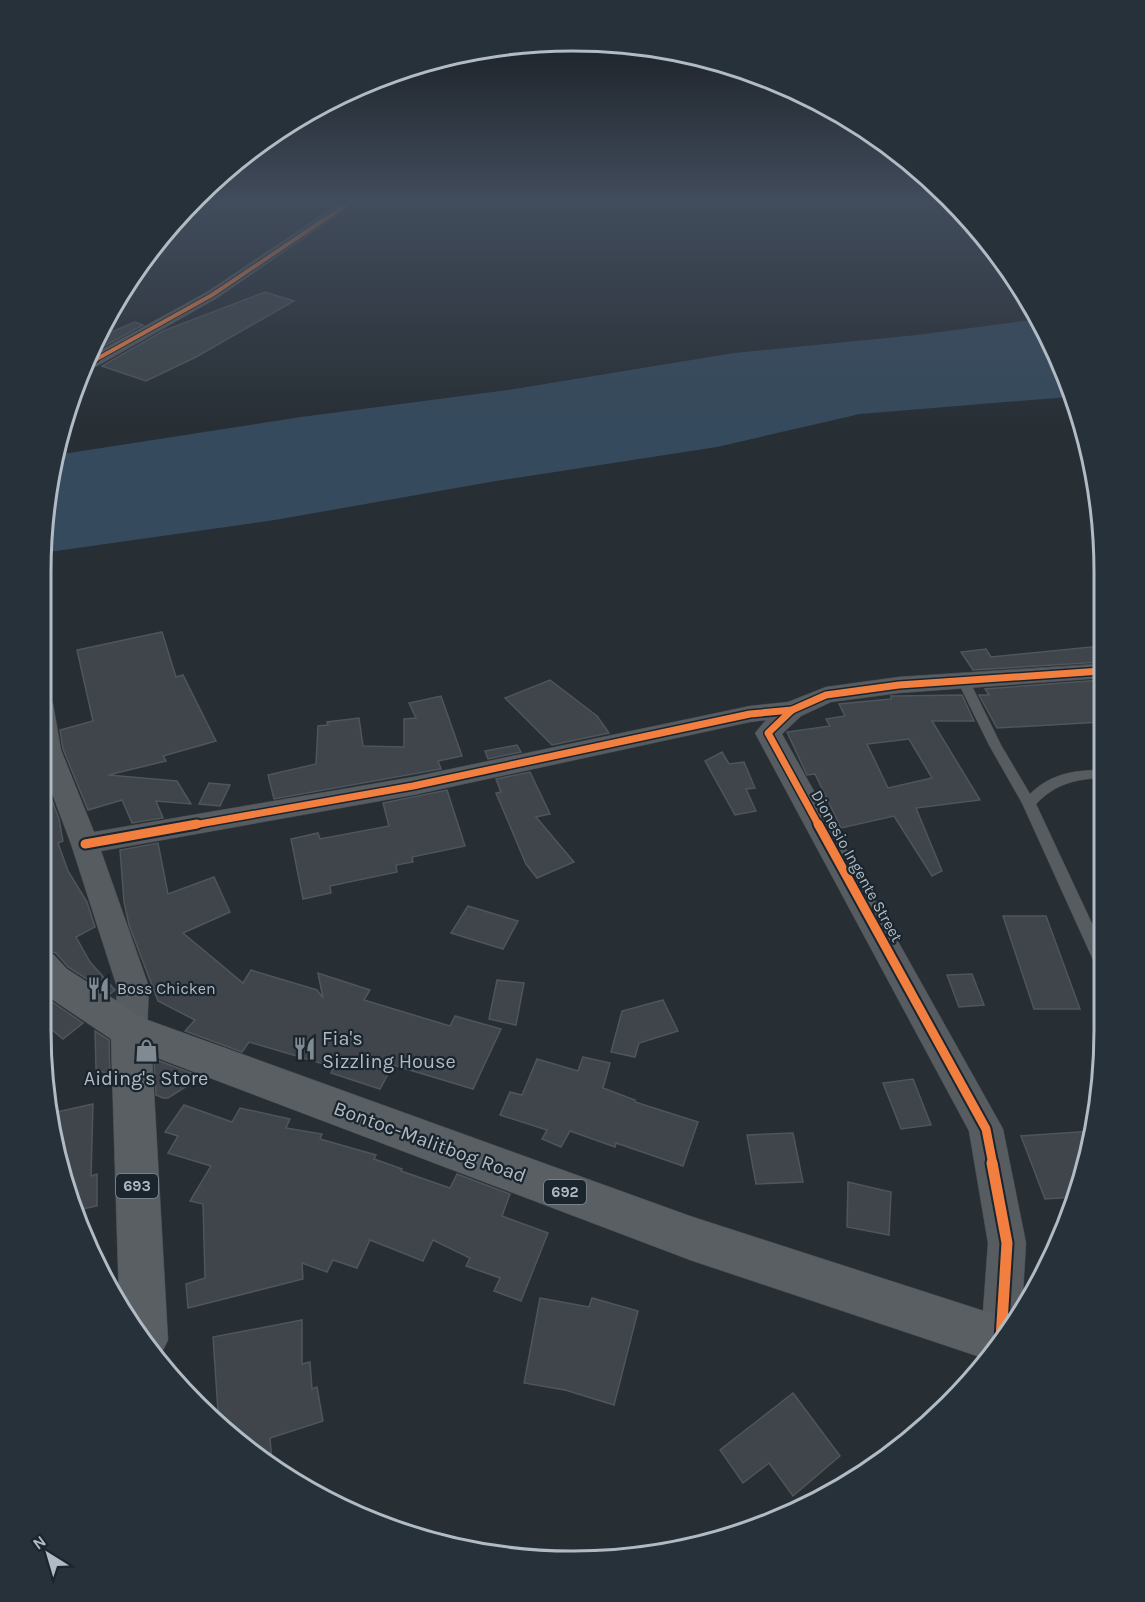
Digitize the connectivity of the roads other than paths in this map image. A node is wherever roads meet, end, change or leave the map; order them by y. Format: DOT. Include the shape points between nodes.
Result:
graph roads {
  1 [pos="238,278"];
  2 [pos="98,358"];
  3 [pos="1094,671"];
  4 [pos="963,680"];
  5 [pos="792,710"];
  6 [pos="51,758"];
  7 [pos="1094,775"];
  8 [pos="1029,803"];
  9 [pos="85,844"];
  10 [pos="1094,944"];
  11 [pos="51,981"];
  12 [pos="131,1031"];
  13 [pos="1003,1323"];
  14 [pos="143,1325"];
  15 [pos="994,1336"];
  1 -- 2 [label="street"];
  3 -- 4 [label="street, Dionesio Ingente Street"];
  4 -- 5 [label="street, Dionesio Ingente Street" via="826,695"];
  4 -- 8 [label="lane"];
  5 -- 9 [label="street" via="750,714 413,786"];
  5 -- 13 [label="street, Dionesio Ingente Street" via="768,734 986,1129 1007,1243"];
  6 -- 9 [label="street"];
  7 -- 8 [label="lane" via="1064,777 1043,788"];
  8 -- 10 [label="lane"];
  9 -- 12 [label="street" via="133,987"];
  11 -- 12 [label="main road, 692"];
  12 -- 14 [label="main road, 693"];
  12 -- 15 [label="main road, Bontoc-Malitbog Road / 692" via="690,1238"];
}
